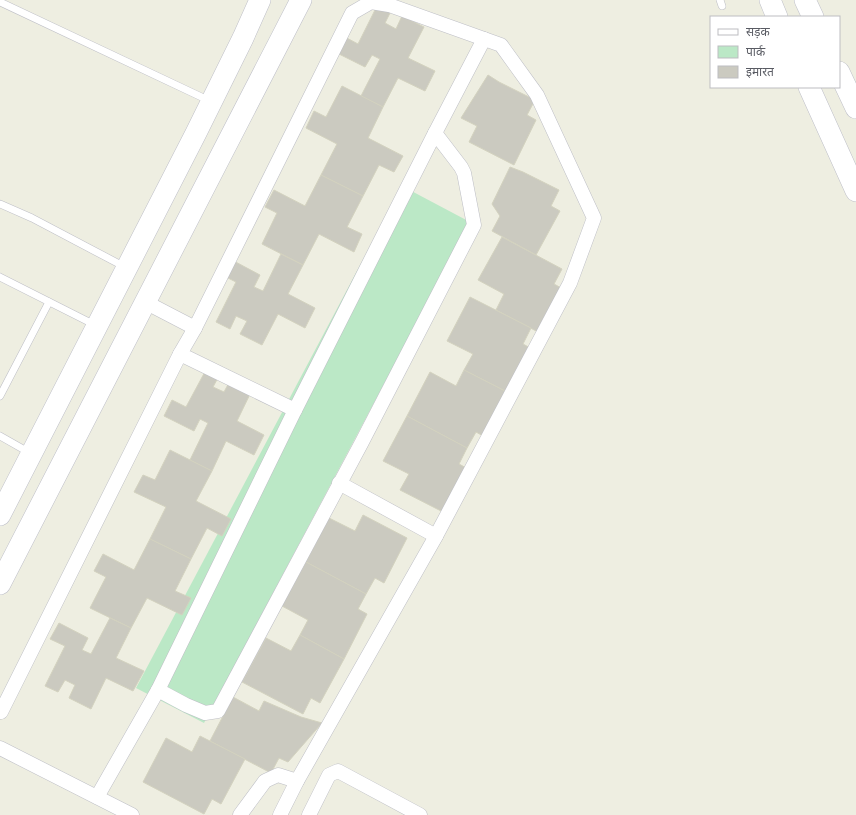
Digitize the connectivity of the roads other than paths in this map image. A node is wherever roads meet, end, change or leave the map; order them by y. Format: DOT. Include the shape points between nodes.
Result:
graph roads {
  1 [pos="260,0"];
  2 [pos="301,0"];
  3 [pos="770,0"];
  4 [pos="805,0"];
  5 [pos="0,2"];
  6 [pos="777,16"];
  7 [pos="813,16"];
  8 [pos="243,38"];
  9 [pos="484,39"];
  10 [pos="274,53"];
  11 [pos="840,74"];
  12 [pos="809,88"];
  13 [pos="212,102"];
  14 [pos="856,108"];
  15 [pos="436,133"];
  16 [pos="856,192"];
  17 [pos="0,204"];
  18 [pos="127,268"];
  19 [pos="0,277"];
  20 [pos="49,302"];
  21 [pos="145,302"];
  22 [pos="96,326"];
  23 [pos="195,328"];
  24 [pos="180,354"];
  25 [pos="0,396"];
  26 [pos="295,410"];
  27 [pos="0,436"];
  28 [pos="31,454"];
  29 [pos="339,484"];
  30 [pos="0,515"];
  31 [pos="436,536"];
  32 [pos="0,584"];
  33 [pos="158,690"];
  34 [pos="0,713"];
  35 [pos="0,748"];
  36 [pos="297,781"];
  37 [pos="97,797"];
  38 [pos="132,815"];
  39 [pos="240,815"];
  40 [pos="280,815"];
  41 [pos="309,815"];
  42 [pos="420,815"];
  1 -- 8 [label="street"];
  2 -- 10 [label="street"];
  3 -- 6 [label="street"];
  4 -- 7 [label="street"];
  5 -- 13 [label="lane"];
  8 -- 10 [label="street"];
  8 -- 13 [label="street"];
  9 -- 15 [label="street"];
  9 -- 23 [label="street" via="389,5 371,2 352,13"];
  9 -- 31 [label="street" via="501,45 537,95 594,218 570,283"];
  10 -- 21 [label="street"];
  11 -- 14 [label="street"];
  12 -- 16 [label="street"];
  13 -- 18 [label="street"];
  15 -- 26 [label="street"];
  15 -- 29 [label="street" via="464,172 474,225"];
  17 -- 18 [label="lane"];
  18 -- 22 [label="street"];
  19 -- 20 [label="lane"];
  20 -- 22 [label="lane"];
  20 -- 25 [label="lane"];
  21 -- 23 [label="street"];
  21 -- 32 [label="street"];
  22 -- 28 [label="street"];
  23 -- 24 [label="street"];
  24 -- 26 [label="street"];
  24 -- 34 [label="street"];
  26 -- 33 [label="street"];
  27 -- 28 [label="lane"];
  28 -- 30 [label="street"];
  29 -- 31 [label="street"];
  29 -- 33 [label="street" via="218,711 205,713"];
  31 -- 36 [label="street"];
  33 -- 37 [label="street"];
  35 -- 37 [label="street"];
  36 -- 39 [label="street" via="278,776 265,781"];
  36 -- 40 [label="street"];
  37 -- 38 [label="street"];
  41 -- 42 [label="street" via="329,775 338,771"];
}
